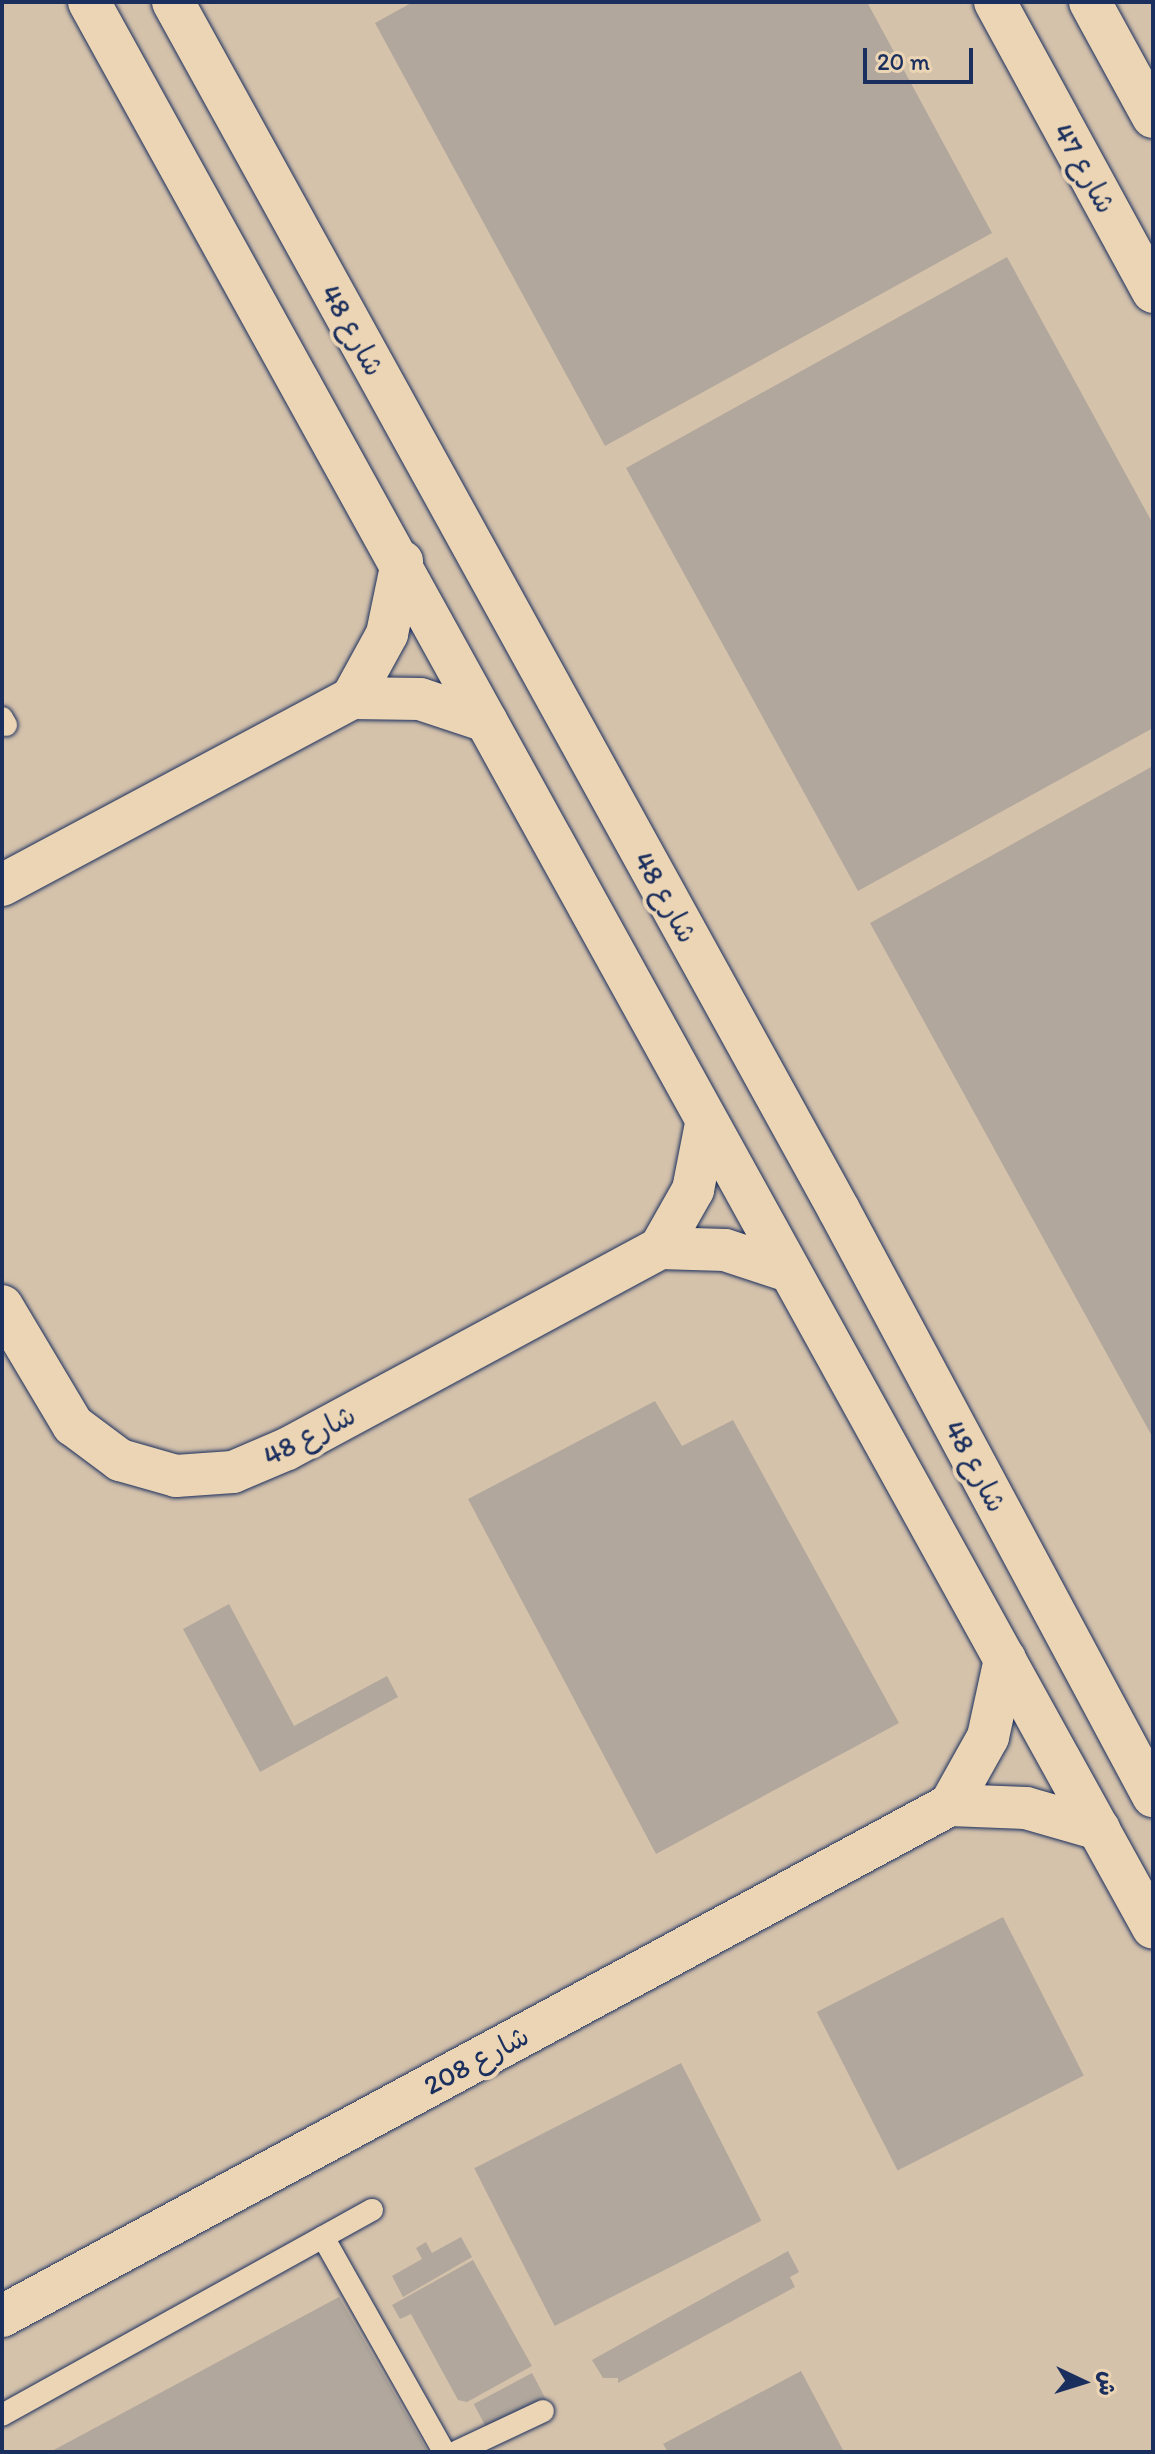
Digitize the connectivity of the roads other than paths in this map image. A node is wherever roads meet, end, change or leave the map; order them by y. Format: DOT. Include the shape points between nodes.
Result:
graph roads {
  1 [pos="89,2"];
  2 [pos="173,2"];
  3 [pos="995,2"];
  4 [pos="1090,2"];
  5 [pos="1140,79"];
  6 [pos="1153,117"];
  7 [pos="1153,292"];
  8 [pos="402,562"];
  9 [pos="352,698"];
  10 [pos="486,721"];
  11 [pos="2,885"];
  12 [pos="706,1124"];
  13 [pos="660,1248"];
  14 [pos="786,1270"];
  15 [pos="2,1306"];
  16 [pos="1005,1659"];
  17 [pos="1153,1796"];
  18 [pos="950,1805"];
  19 [pos="1099,1829"];
  20 [pos="1153,1928"];
  21 [pos="372,2210"];
  22 [pos="323,2237"];
  23 [pos="2,2316"];
  24 [pos="543,2411"];
  25 [pos="2,2415"];
  26 [pos="444,2452"];
  27 [pos="456,2452"];
  1 -- 8 [label="street"];
  2 -- 17 [label="street, شارع 48" via="839,1210"];
  3 -- 7 [label="street, شارع 47"];
  4 -- 5 [label="street"];
  5 -- 6 [label="street"];
  8 -- 9 [label="street" via="387,634"];
  8 -- 10 [label="street"];
  9 -- 10 [label="street" via="420,699"];
  9 -- 11 [label="street"];
  10 -- 12 [label="street"];
  12 -- 13 [label="street" via="693,1190"];
  12 -- 14 [label="street"];
  13 -- 14 [label="street" via="725,1250"];
  13 -- 15 [label="street, شارع 48" via="287,1449 233,1472 176,1476 120,1460 73,1425"];
  14 -- 16 [label="street"];
  16 -- 18 [label="street" via="988,1737"];
  16 -- 19 [label="street"];
  18 -- 19 [label="street" via="1026,1808"];
  18 -- 23 [label="street, شارع 208"];
  19 -- 20 [label="street"];
  21 -- 22 [label="lane"];
  22 -- 25 [label="lane"];
  22 -- 26 [label="lane"];
  24 -- 27 [label="lane"];
}
